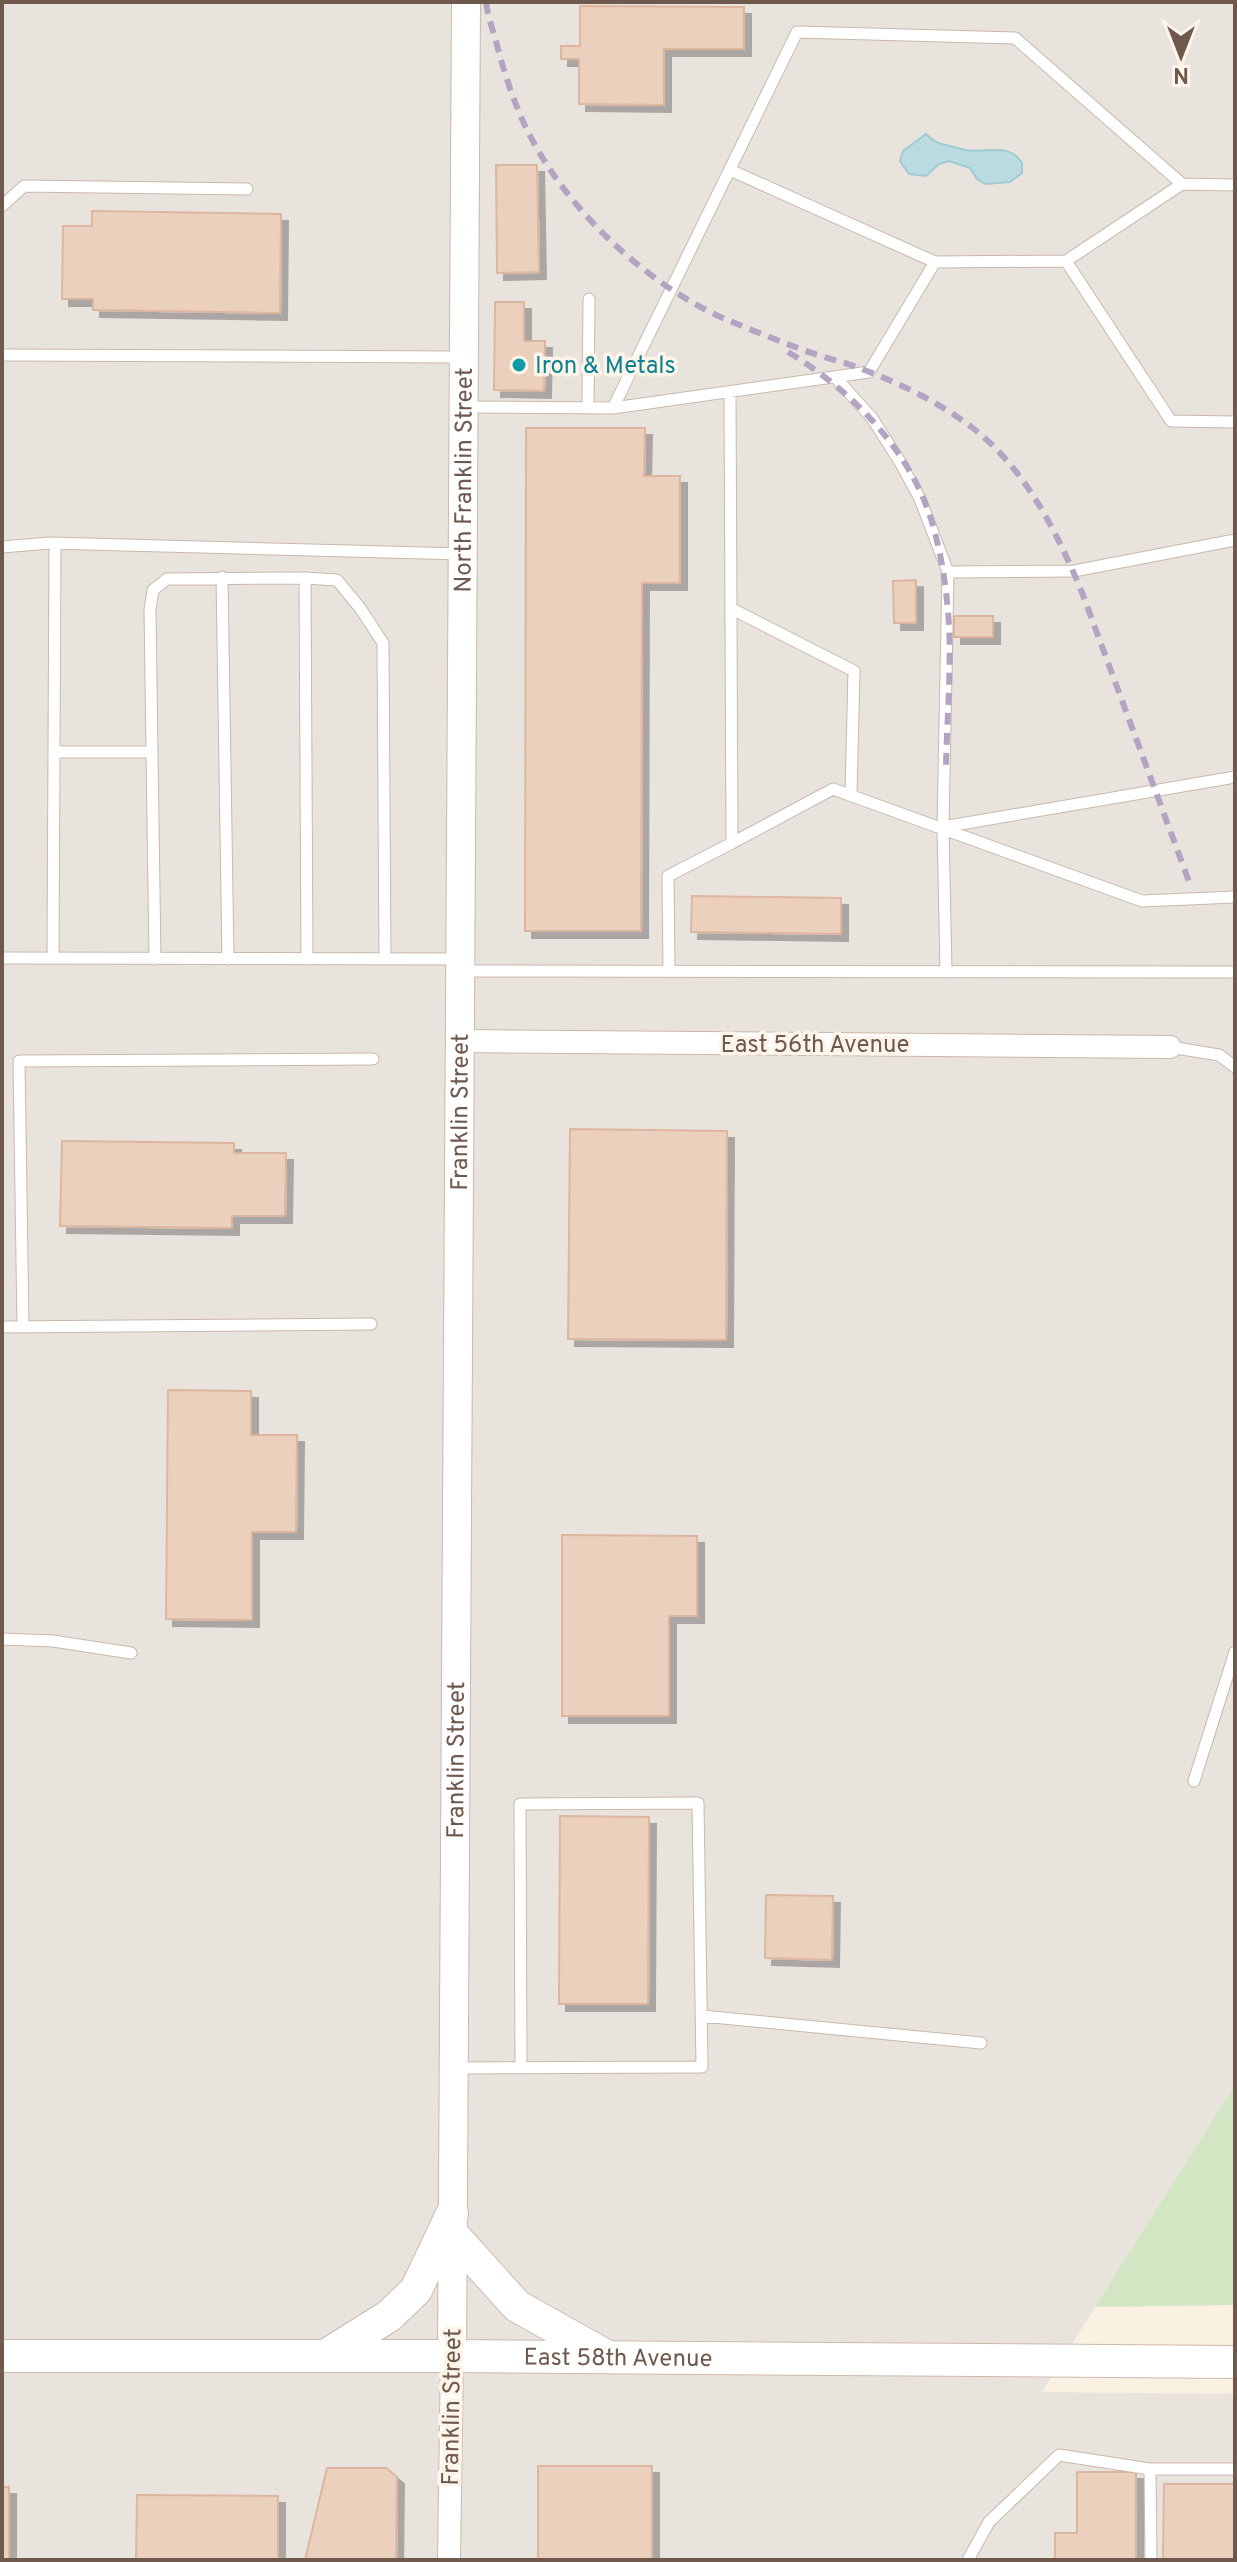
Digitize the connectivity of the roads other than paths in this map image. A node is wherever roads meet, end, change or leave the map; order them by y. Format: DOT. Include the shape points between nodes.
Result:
graph roads {
  1 [pos="466,2"];
  2 [pos="730,170"];
  3 [pos="1182,184"];
  4 [pos="1235,185"];
  5 [pos="247,189"];
  6 [pos="2,206"];
  7 [pos="1066,261"];
  8 [pos="935,262"];
  9 [pos="589,299"];
  10 [pos="2,355"];
  11 [pos="464,357"];
  12 [pos="835,377"];
  13 [pos="730,392"];
  14 [pos="463,407"];
  15 [pos="588,408"];
  16 [pos="613,408"];
  17 [pos="1235,422"];
  18 [pos="1235,540"];
  19 [pos="55,544"];
  20 [pos="2,547"];
  21 [pos="462,554"];
  22 [pos="948,572"];
  23 [pos="222,577"];
  24 [pos="305,578"];
  25 [pos="732,609"];
  26 [pos="54,752"];
  27 [pos="152,752"];
  28 [pos="1235,777"];
  29 [pos="851,795"];
  30 [pos="943,827"];
  31 [pos="732,843"];
  32 [pos="1235,897"];
  33 [pos="2,958"];
  34 [pos="53,958"];
  35 [pos="155,959"];
  36 [pos="228,959"];
  37 [pos="307,959"];
  38 [pos="385,959"];
  39 [pos="459,965"];
  40 [pos="669,971"];
  41 [pos="946,972"];
  42 [pos="1235,972"];
  43 [pos="459,1041"];
  44 [pos="1170,1047"];
  45 [pos="373,1059"];
  46 [pos="1235,1067"];
  47 [pos="371,1324"];
  48 [pos="2,1327"];
  49 [pos="23,1327"];
  50 [pos="2,1639"];
  51 [pos="1235,1652"];
  52 [pos="131,1653"];
  53 [pos="1194,1781"];
  54 [pos="702,2016"];
  55 [pos="981,2043"];
  56 [pos="453,2068"];
  57 [pos="521,2068"];
  58 [pos="452,2224"];
  59 [pos="2,2356"];
  60 [pos="452,2356"];
  61 [pos="325,2357"];
  62 [pos="609,2357"];
  63 [pos="1235,2362"];
  64 [pos="1150,2469"];
  65 [pos="1235,2469"];
  66 [pos="449,2560"];
  67 [pos="968,2560"];
  68 [pos="1151,2560"];
  1 -- 11 [label="street, North Franklin Street"];
  2 -- 3 [label="lane" via="797,32 1015,38"];
  2 -- 8 [label="lane"];
  2 -- 16 [label="lane"];
  3 -- 4 [label="lane"];
  3 -- 7 [label="lane"];
  5 -- 6 [label="lane" via="24,186"];
  7 -- 8 [label="lane"];
  7 -- 17 [label="lane" via="1171,421"];
  8 -- 12 [label="lane" via="869,372"];
  9 -- 15 [label="lane"];
  10 -- 11 [label="lane"];
  11 -- 14 [label="street, North Franklin Street"];
  12 -- 13 [label="lane"];
  12 -- 22 [label="lane" via="872,418 900,462"];
  13 -- 16 [label="lane"];
  13 -- 25 [label="lane"];
  14 -- 15 [label="lane"];
  14 -- 21 [label="street, North Franklin Street"];
  15 -- 16 [label="lane"];
  18 -- 22 [label="lane" via="1074,571"];
  19 -- 20 [label="lane"];
  19 -- 21 [label="lane"];
  19 -- 26 [label="lane"];
  21 -- 39 [label="street, North Franklin Street"];
  22 -- 30 [label="lane"];
  23 -- 24 [label="lane"];
  23 -- 27 [label="lane" via="167,579 153,590"];
  23 -- 36 [label="lane"];
  24 -- 37 [label="lane"];
  24 -- 38 [label="lane" via="337,580 383,643"];
  25 -- 29 [label="lane" via="854,671"];
  25 -- 31 [label="lane"];
  26 -- 27 [label="lane"];
  26 -- 34 [label="lane"];
  27 -- 35 [label="lane"];
  28 -- 30 [label="lane"];
  29 -- 30 [label="lane"];
  29 -- 31 [label="lane" via="833,789"];
  30 -- 32 [label="lane" via="1142,901"];
  30 -- 41 [label="lane"];
  31 -- 40 [label="lane" via="668,876"];
  33 -- 34 [label="lane"];
  34 -- 35 [label="lane"];
  35 -- 36 [label="lane"];
  36 -- 37 [label="lane"];
  37 -- 38 [label="lane"];
  38 -- 39 [label="lane"];
  39 -- 40 [label="lane"];
  39 -- 43 [label="street, Franklin Street"];
  40 -- 41 [label="lane"];
  41 -- 42 [label="lane"];
  43 -- 44 [label="street, East 56th Avenue"];
  43 -- 56 [label="street, Franklin Street"];
  44 -- 46 [label="lane" via="1219,1055"];
  45 -- 49 [label="lane" via="19,1061"];
  47 -- 49 [label="lane"];
  48 -- 49 [label="lane"];
  50 -- 52 [label="lane"];
  51 -- 53 [label="lane"];
  54 -- 55 [label="lane"];
  54 -- 57 [label="lane" via="702,2067"];
  54 -- 57 [label="lane" via="698,1803 520,1804"];
  56 -- 57 [label="lane"];
  56 -- 58 [label="street, Franklin Street"];
  58 -- 60 [label="street, Franklin Street"];
  58 -- 61 [label="main road" via="416,2290 389,2316"];
  58 -- 62 [label="main road" via="517,2306"];
  59 -- 61 [label="main road, East 58th Avenue"];
  60 -- 61 [label="main road, East 58th Avenue"];
  60 -- 62 [label="main road, East 58th Avenue"];
  60 -- 66 [label="street, Franklin Street"];
  62 -- 63 [label="main road, East 58th Avenue"];
  64 -- 65 [label="lane"];
  64 -- 67 [label="lane" via="1059,2455 989,2522"];
  64 -- 68 [label="lane"];
}
